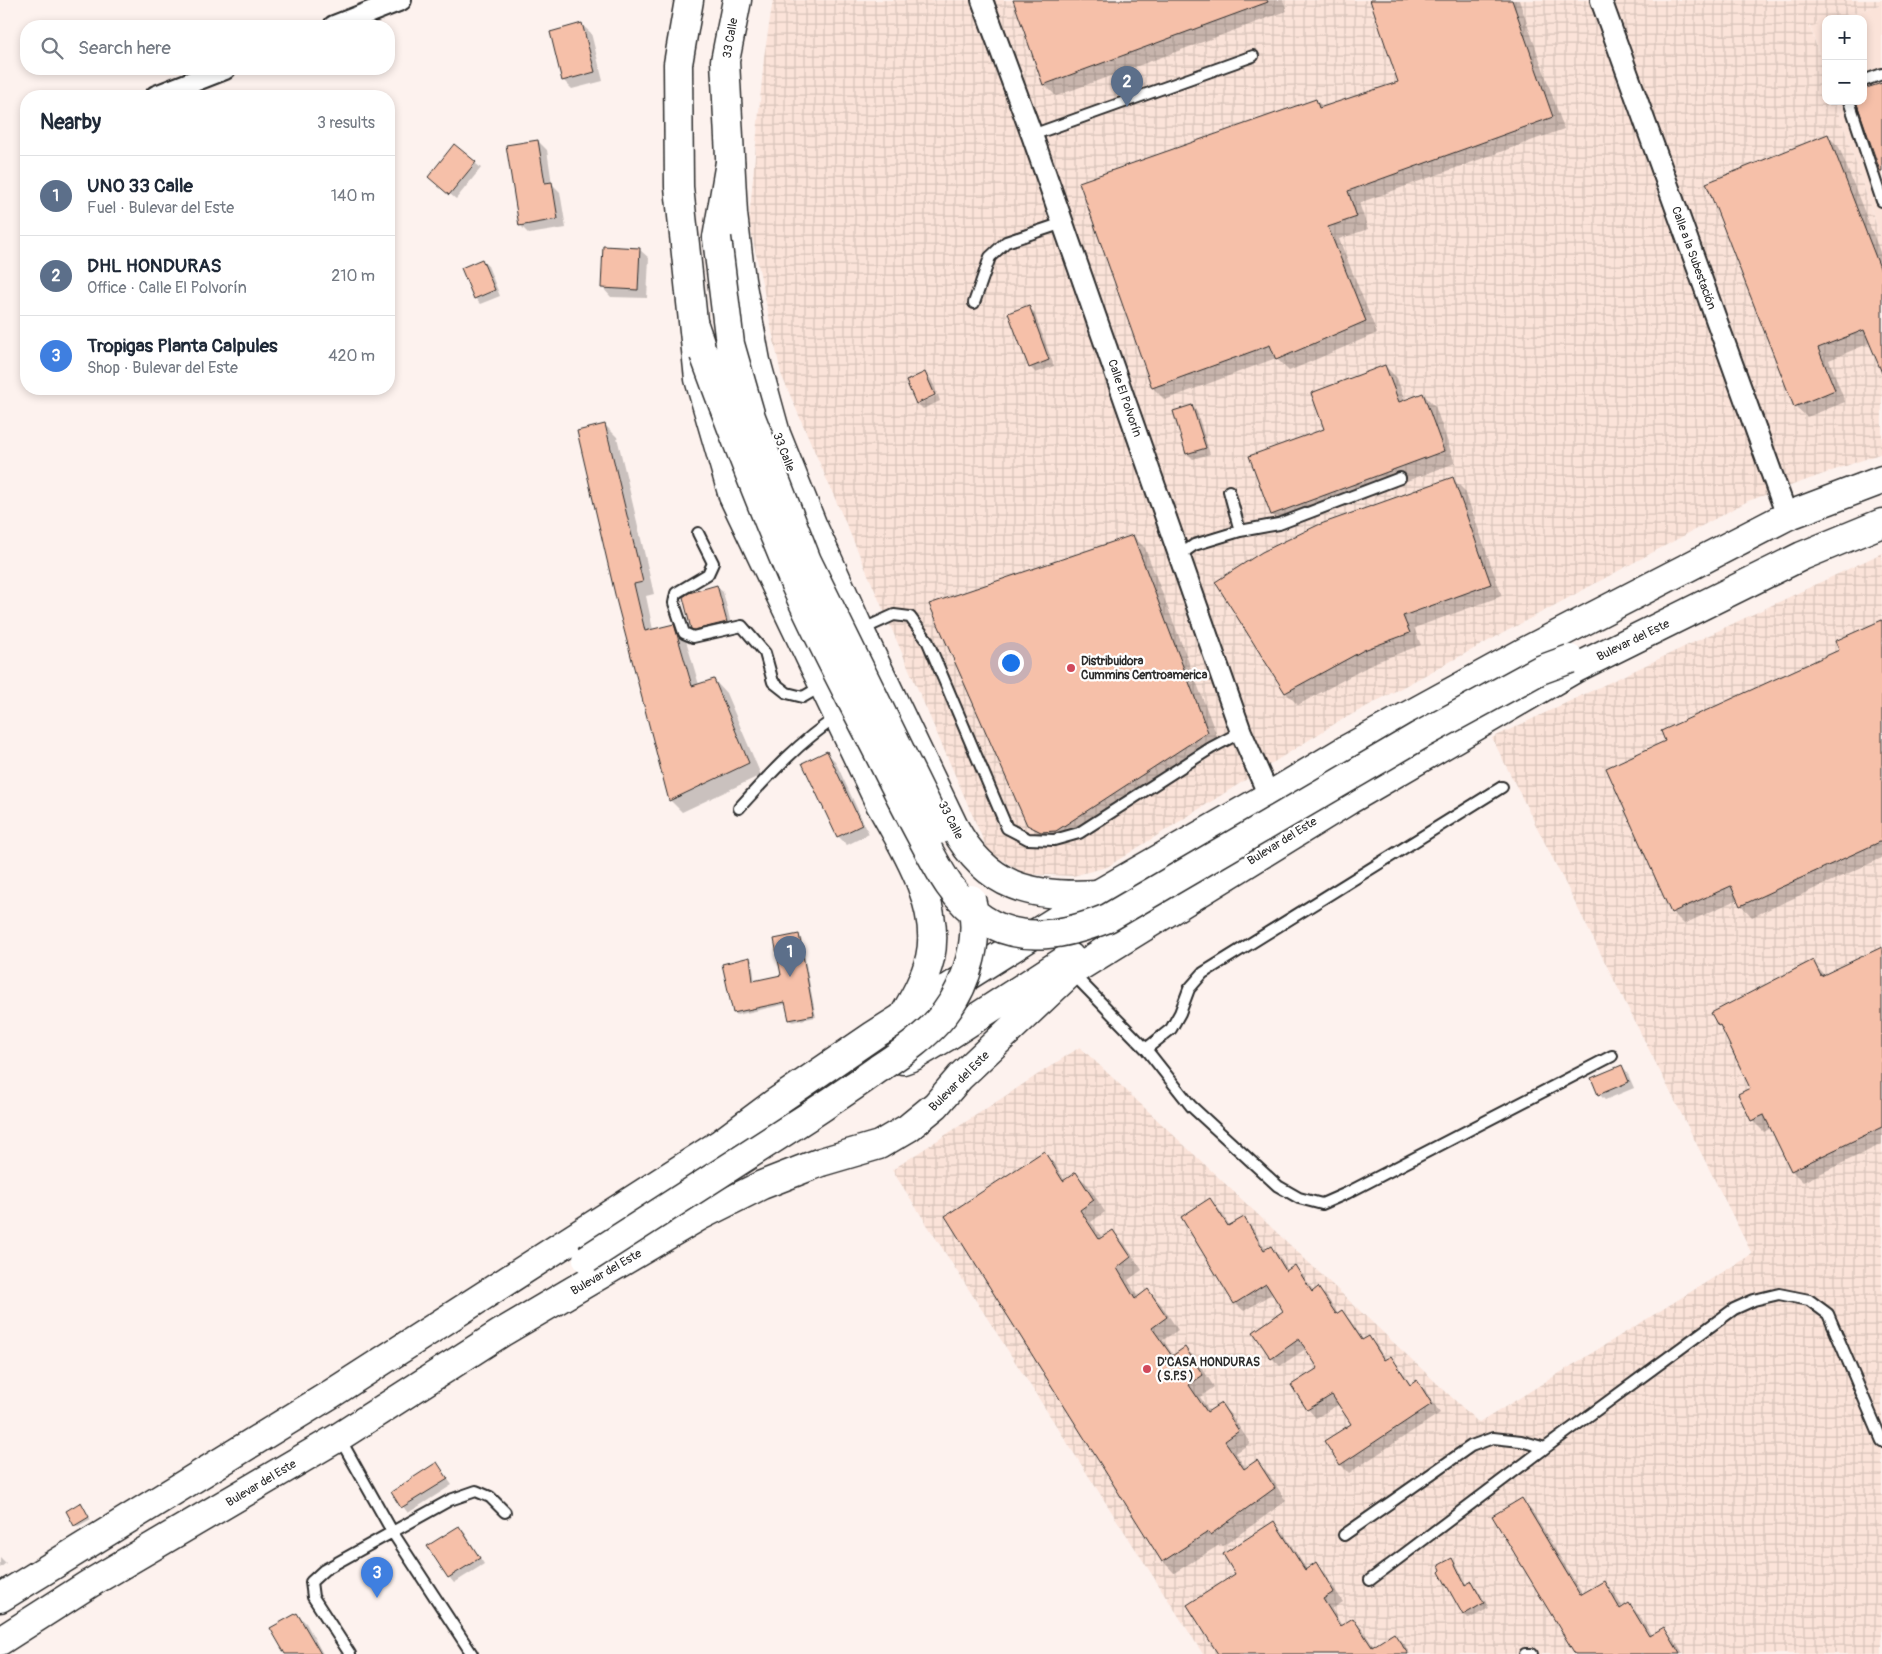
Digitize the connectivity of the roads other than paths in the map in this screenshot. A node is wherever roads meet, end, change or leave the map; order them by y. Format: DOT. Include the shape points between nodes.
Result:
graph roads {
  1 [pos="401,0"];
  2 [pos="689,0"];
  3 [pos="737,0"];
  4 [pos="982,0"];
  5 [pos="1601,0"];
  6 [pos="349,20"];
  7 [pos="1254,56"];
  8 [pos="1882,74"];
  9 [pos="210,75"];
  10 [pos="1867,80"];
  11 [pos="171,90"];
  12 [pos="1849,105"];
  13 [pos="1032,135"];
  14 [pos="730,162"];
  15 [pos="1882,201"];
  16 [pos="1063,223"];
  17 [pos="974,303"];
  18 [pos="694,325"];
  19 [pos="1400,478"];
  20 [pos="1882,480"];
  21 [pos="1229,491"];
  22 [pos="1787,516"];
  23 [pos="1882,523"];
  24 [pos="1240,531"];
  25 [pos="698,533"];
  26 [pos="1180,555"];
  27 [pos="860,631"];
  28 [pos="1624,644"];
  29 [pos="823,686"];
  30 [pos="838,716"];
  31 [pos="1241,732"];
  32 [pos="1502,787"];
  33 [pos="1269,796"];
  34 [pos="739,808"];
  35 [pos="954,827"];
  36 [pos="906,851"];
  37 [pos="1098,894"];
  38 [pos="1143,928"];
  39 [pos="1071,972"];
  40 [pos="903,1017"];
  41 [pos="871,1038"];
  42 [pos="1146,1048"];
  43 [pos="1612,1056"];
  44 [pos="501,1333"];
  45 [pos="339,1436"];
  46 [pos="1882,1441"];
  47 [pos="1545,1448"];
  48 [pos="505,1512"];
  49 [pos="393,1533"];
  50 [pos="1344,1534"];
  51 [pos="1370,1580"];
  52 [pos="0,1598"];
  53 [pos="0,1641"];
  54 [pos="350,1654"];
  55 [pos="472,1654"];
  56 [pos="1525,1654"];
  57 [pos="1532,1654"];
  1 -- 6 [label="street"];
  2 -- 18 [label="main road" via="678,64 679,188"];
  3 -- 14 [label="main road, 33 Calle" via="725,61"];
  4 -- 13 [label="street, Calle El Polvorín"];
  5 -- 22 [label="street, Calle a la Subestación"];
  7 -- 13 [label="lane"];
  8 -- 10 [label="lane"];
  9 -- 11 [label="street"];
  12 -- 15 [label="lane"];
  13 -- 16 [label="street, Calle El Polvorín"];
  14 -- 27 [label="main road, 33 Calle" via="741,280 758,370 776,434"];
  14 -- 44 [label="main road, bridge" via="717,238 730,344 750,417 807,561 964,879 974,921 972,942 964,980 955,998 921,1038 836,1098 587,1259 526,1306"];
  16 -- 17 [label="lane" via="1006,242 990,256"];
  16 -- 26 [label="street, Calle El Polvorín"];
  18 -- 28 [label="main road, bridge" via="741,456 797,588 898,792 945,881 967,907 1000,928 1022,934 1050,934 1108,918 1419,736 1540,670"];
  18 -- 29 [label="main road" via="698,379 733,496"];
  19 -- 24 [label="lane" via="1279,524"];
  20 -- 22 [label="main road"];
  21 -- 24 [label="lane"];
  22 -- 33 [label="main road" via="1526,651 1347,749"];
  23 -- 28 [label="main road, Bulevar del Este" via="1802,556"];
  24 -- 26 [label="lane" via="1194,545"];
  25 -- 29 [label="lane" via="713,563 708,574 676,593 674,603 684,633 693,636 742,626 765,653 773,682 787,693 803,697"];
  26 -- 31 [label="street, Calle El Polvorín"];
  27 -- 31 [label="lane" via="894,615 910,617 927,640 1007,828 1028,839 1054,840 1079,833"];
  27 -- 35 [label="main road, 33 Calle"];
  28 -- 38 [label="main road, Bulevar del Este" via="1576,668 1349,800"];
  29 -- 30 [label="main road"];
  30 -- 34 [label="lane" via="785,758"];
  30 -- 36 [label="main road"];
  31 -- 33 [label="street, Calle El Polvorín"];
  32 -- 42 [label="lane" via="1203,973 1189,989 1171,1029"];
  33 -- 37 [label="main road"];
  35 -- 36 [label="main road"];
  35 -- 37 [label="main road, 33 Calle" via="962,843 981,865 1006,882 1060,894"];
  36 -- 40 [label="main road" via="928,906 932,940 926,972"];
  37 -- 40 [label="main road"];
  38 -- 39 [label="main road, Bulevar del Este"];
  38 -- 41 [label="main road" via="1092,942 907,1060 892,1059"];
  39 -- 42 [label="lane"];
  39 -- 44 [label="main road, Bulevar del Este" via="960,1077 936,1106 908,1128 879,1145 821,1162 762,1185 700,1216"];
  40 -- 41 [label="main road"];
  41 -- 52 [label="main road" via="616,1212 331,1394"];
  42 -- 43 [label="lane" via="1191,1106 1278,1186 1299,1198 1322,1204"];
  44 -- 45 [label="main road, Bulevar del Este"];
  45 -- 49 [label="lane"];
  45 -- 53 [label="main road, Bulevar del Este" via="89,1584"];
  46 -- 47 [label="lane" via="1828,1314 1810,1300 1779,1294 1734,1309"];
  47 -- 50 [label="lane" via="1493,1438 1471,1446"];
  47 -- 51 [label="lane"];
  48 -- 49 [label="lane" via="490,1498 476,1491 450,1500"];
  49 -- 54 [label="lane" via="324,1570 311,1582 313,1596"];
  49 -- 55 [label="lane"];
  56 -- 57 [label="lane"];
}
